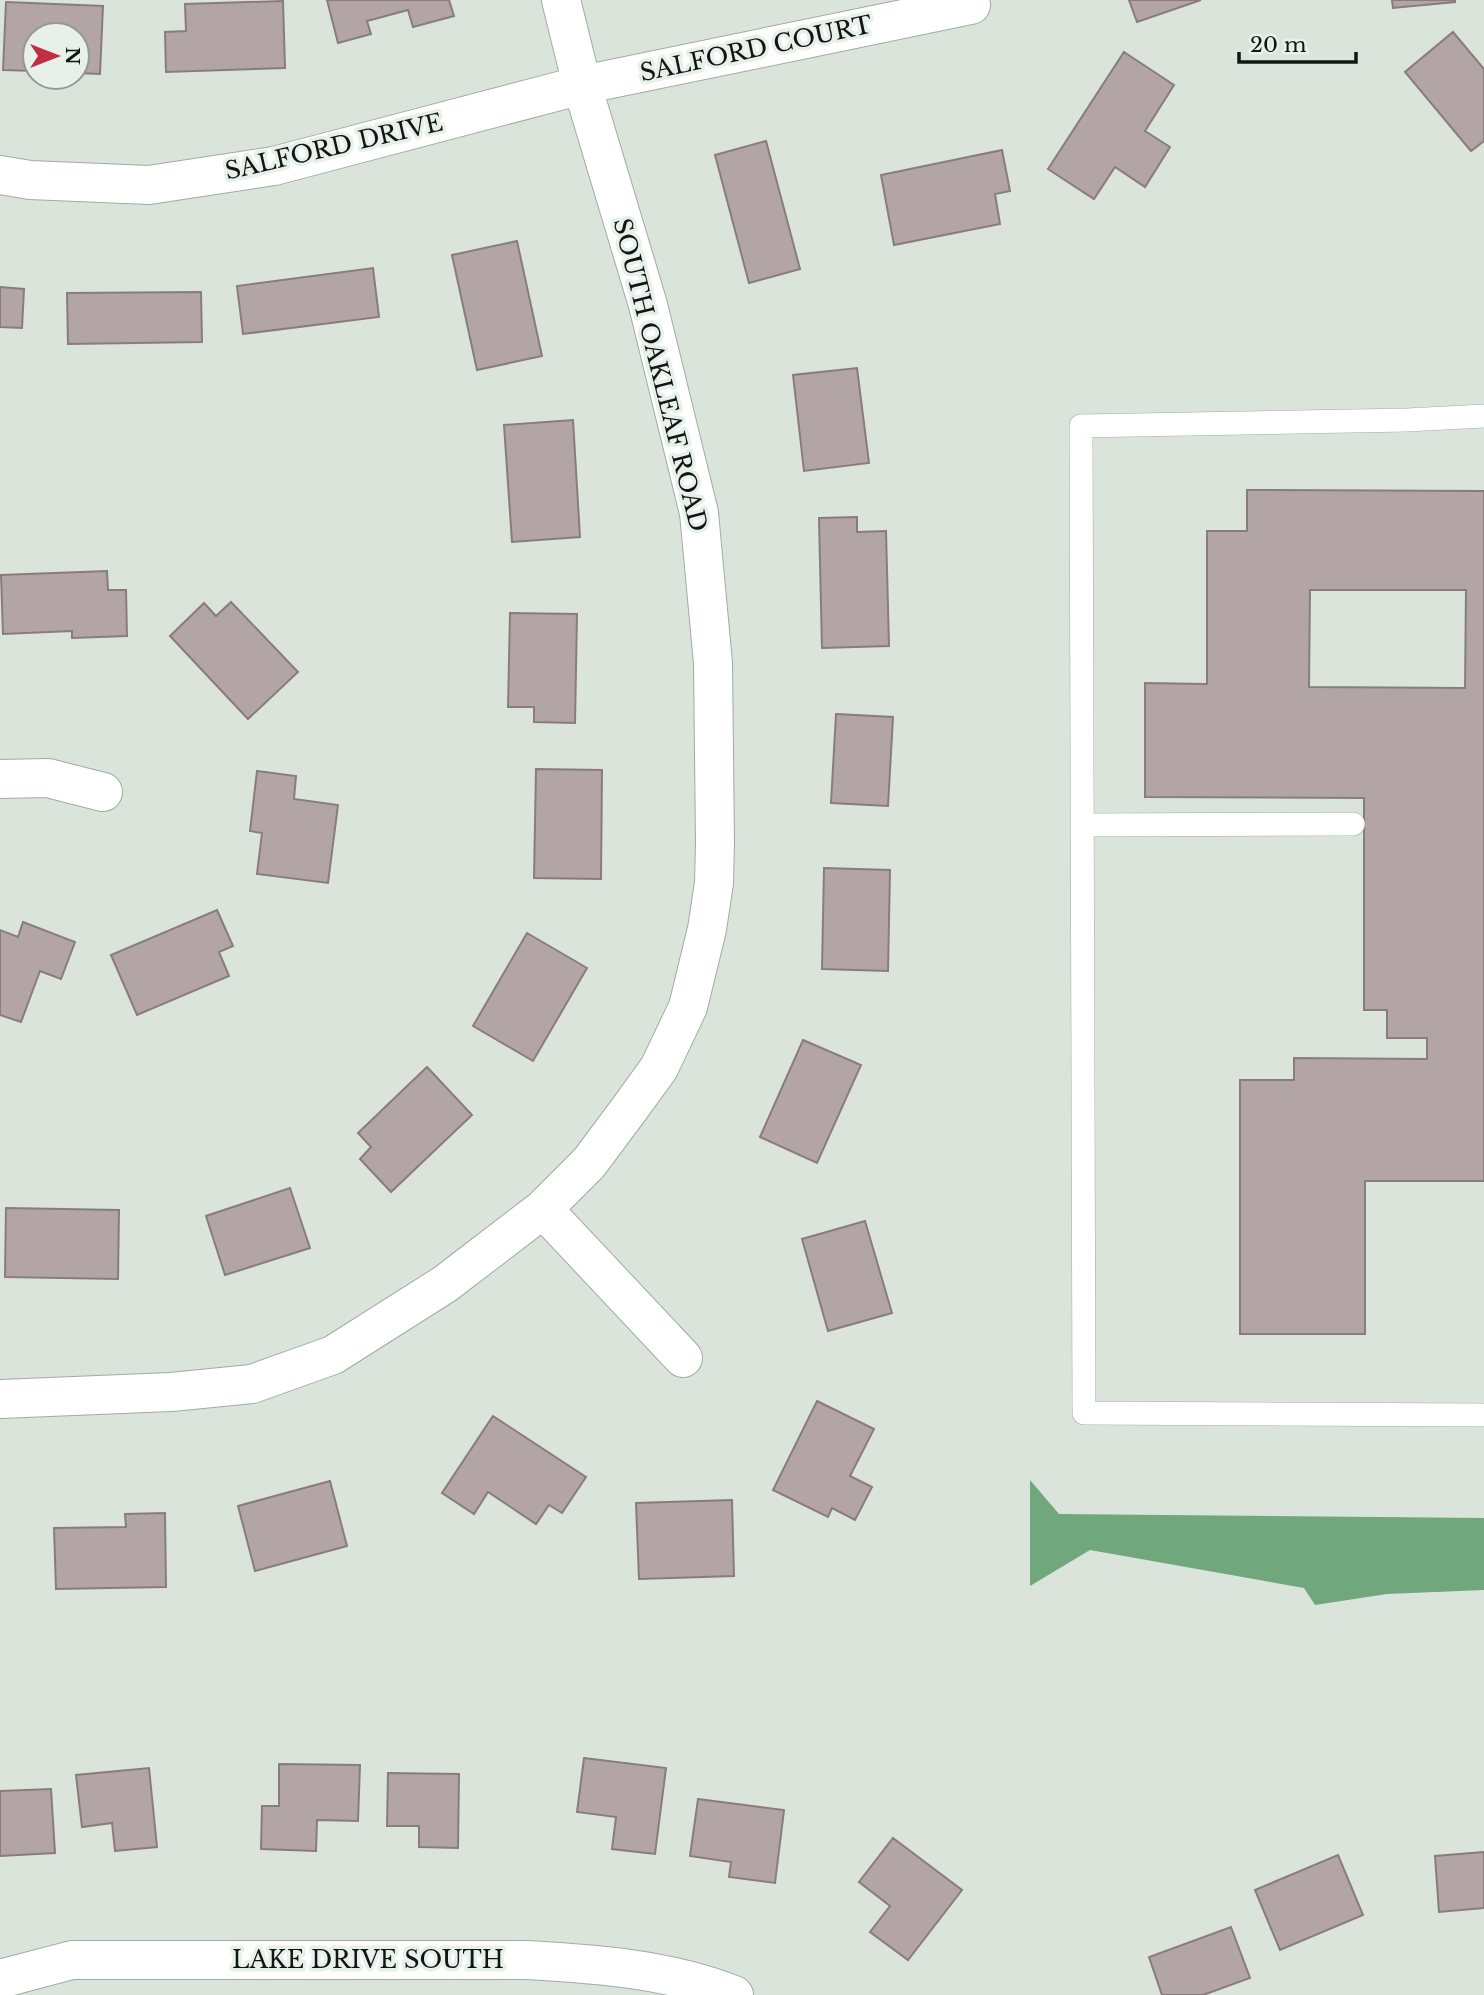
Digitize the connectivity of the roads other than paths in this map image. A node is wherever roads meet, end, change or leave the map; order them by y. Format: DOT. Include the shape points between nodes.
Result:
graph roads {
  1 [pos="561,0"];
  2 [pos="971,5"];
  3 [pos="582,85"];
  4 [pos="0,175"];
  5 [pos="1484,416"];
  6 [pos="0,779"];
  7 [pos="103,792"];
  8 [pos="1353,824"];
  9 [pos="1083,825"];
  10 [pos="543,1209"];
  11 [pos="683,1358"];
  12 [pos="0,1399"];
  13 [pos="1484,1415"];
  14 [pos="0,1979"];
  15 [pos="734,1995"];
  1 -- 3 [label="street, SOUTH OAKLEAF ROAD"];
  2 -- 3 [label="street, SALFORD COURT"];
  3 -- 4 [label="street, SALFORD DRIVE" via="274,166 149,185"];
  3 -- 10 [label="street, SOUTH OAKLEAF ROAD" via="648,306 699,513 713,663 714,870 707,929 688,1007 659,1068 589,1163"];
  5 -- 9 [label="lane" via="1081,426"];
  6 -- 7 [label="street" via="48,778"];
  8 -- 9 [label="lane"];
  9 -- 13 [label="lane" via="1084,1413"];
  10 -- 11 [label="street"];
  10 -- 12 [label="street, SOUTH OAKLEAF ROAD" via="445,1284 333,1355 252,1384"];
  14 -- 15 [label="street, LAKE DRIVE SOUTH" via="72,1960 527,1961 597,1964 652,1973"];
}
